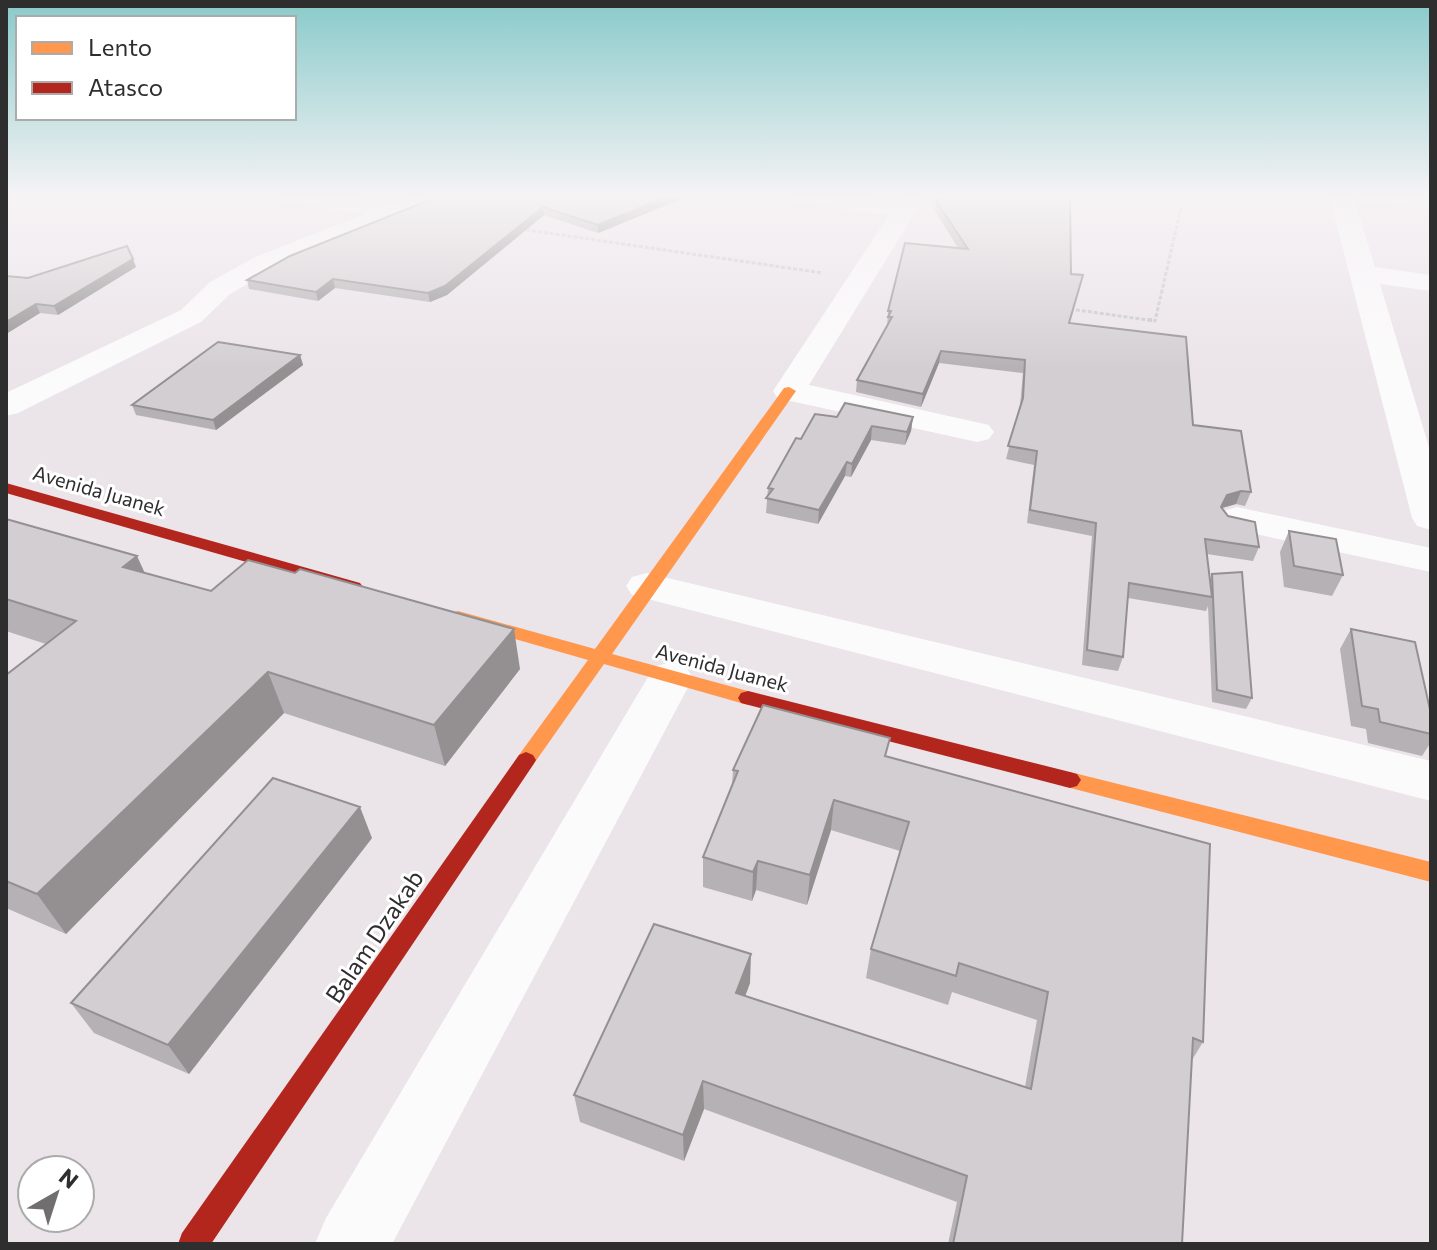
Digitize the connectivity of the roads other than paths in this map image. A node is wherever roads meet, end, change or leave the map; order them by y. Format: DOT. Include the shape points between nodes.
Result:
graph roads {
  1 [pos="289,253"];
  2 [pos="877,253"];
  3 [pos="1357,253"];
  4 [pos="1362,274"];
  5 [pos="1431,283"];
  6 [pos="789,391"];
  7 [pos="6,406"];
  8 [pos="977,432"];
  9 [pos="6,488"];
  10 [pos="1431,518"];
  11 [pos="1237,519"];
  12 [pos="1431,560"];
  13 [pos="647,586"];
  14 [pos="369,592"];
  15 [pos="445,613"];
  16 [pos="596,657"];
  17 [pos="670,678"];
  18 [pos="1431,781"];
  19 [pos="1431,872"];
  20 [pos="193,1244"];
  21 [pos="352,1244"];
  1 -- 7 [label="street" via="220,288 191,316"];
  2 -- 6 [label="street"];
  3 -- 4 [label="street"];
  4 -- 5 [label="street"];
  4 -- 10 [label="street"];
  6 -- 8 [label="street"];
  6 -- 13 [label="street, Balam Dzakab"];
  9 -- 14 [label="street, Avenida Juanek"];
  11 -- 12 [label="street"];
  13 -- 16 [label="street, Balam Dzakab"];
  13 -- 18 [label="street"];
  15 -- 16 [label="street, Avenida Juanek"];
  16 -- 17 [label="street, Avenida Juanek"];
  16 -- 20 [label="street, Balam Dzakab"];
  17 -- 19 [label="street, Avenida Juanek"];
  17 -- 21 [label="street"];
}
